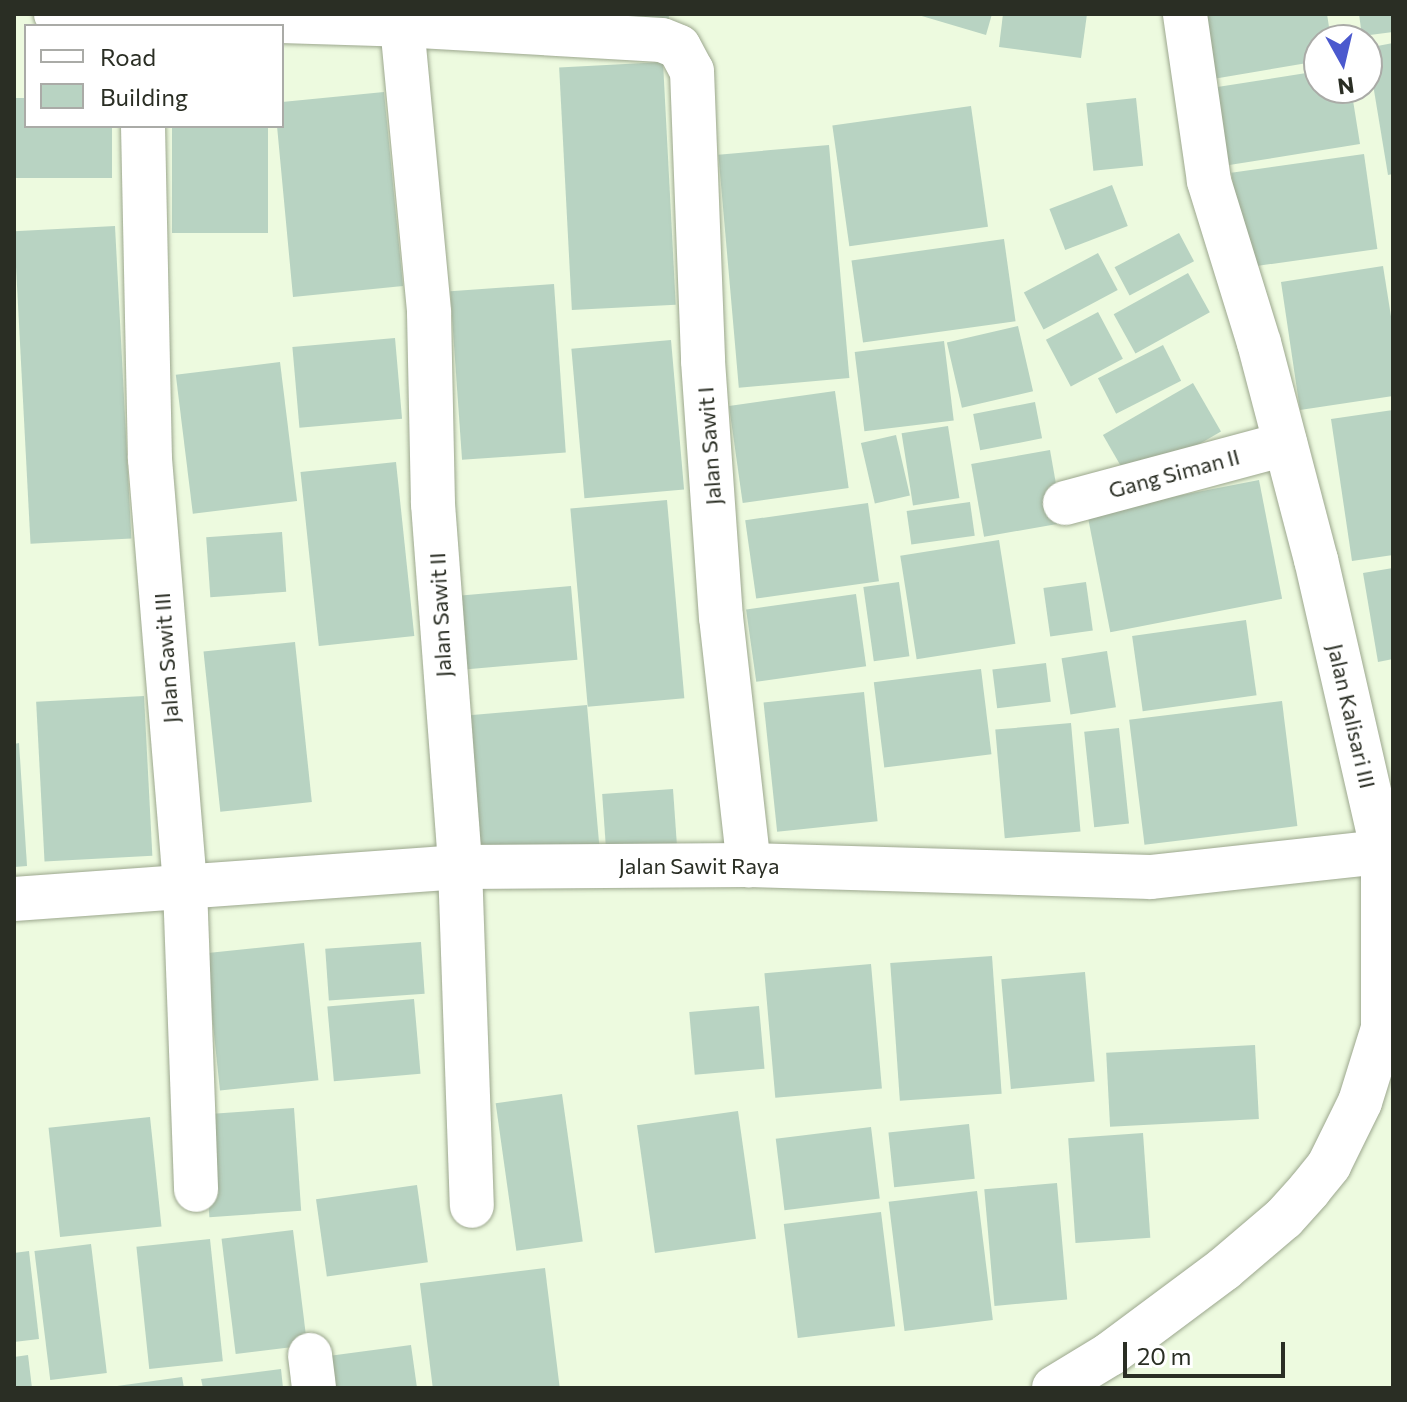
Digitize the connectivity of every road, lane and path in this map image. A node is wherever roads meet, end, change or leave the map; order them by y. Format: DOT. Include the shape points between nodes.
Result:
graph roads {
  1 [pos="56,14"];
  2 [pos="1185,14"];
  3 [pos="140,21"];
  4 [pos="402,25"];
  5 [pos="143,128"];
  6 [pos="1285,444"];
  7 [pos="1065,503"];
  8 [pos="1383,852"];
  9 [pos="749,865"];
  10 [pos="460,867"];
  11 [pos="185,887"];
  12 [pos="14,899"];
  13 [pos="196,1190"];
  14 [pos="472,1206"];
  15 [pos="1054,1388"];
  1 -- 3 [label="street"];
  2 -- 6 [label="street, Jalan Kalisari III" via="1209,181"];
  3 -- 4 [label="street"];
  4 -- 9 [label="street, Jalan Sawit I" via="662,40 679,47 692,71 704,376 721,617"];
  4 -- 10 [label="street, Jalan Sawit II" via="429,313 434,520"];
  5 -- 11 [label="street, Jalan Sawit III" via="150,459"];
  6 -- 7 [label="street, Gang Siman II"];
  6 -- 8 [label="street, Jalan Kalisari III"];
  8 -- 9 [label="street, Jalan Sawit Raya" via="1151,877"];
  8 -- 15 [label="street, Jalan Kalisari III" via="1383,1028 1360,1102 1329,1165 1284,1218 1224,1269 1110,1354"];
  9 -- 10 [label="street, Jalan Sawit Raya"];
  10 -- 11 [label="street, Jalan Sawit Raya"];
  10 -- 14 [label="street, Jalan Sawit II"];
  11 -- 12 [label="street, Jalan Sawit Raya"];
  11 -- 13 [label="street, Jalan Sawit III"];
}
